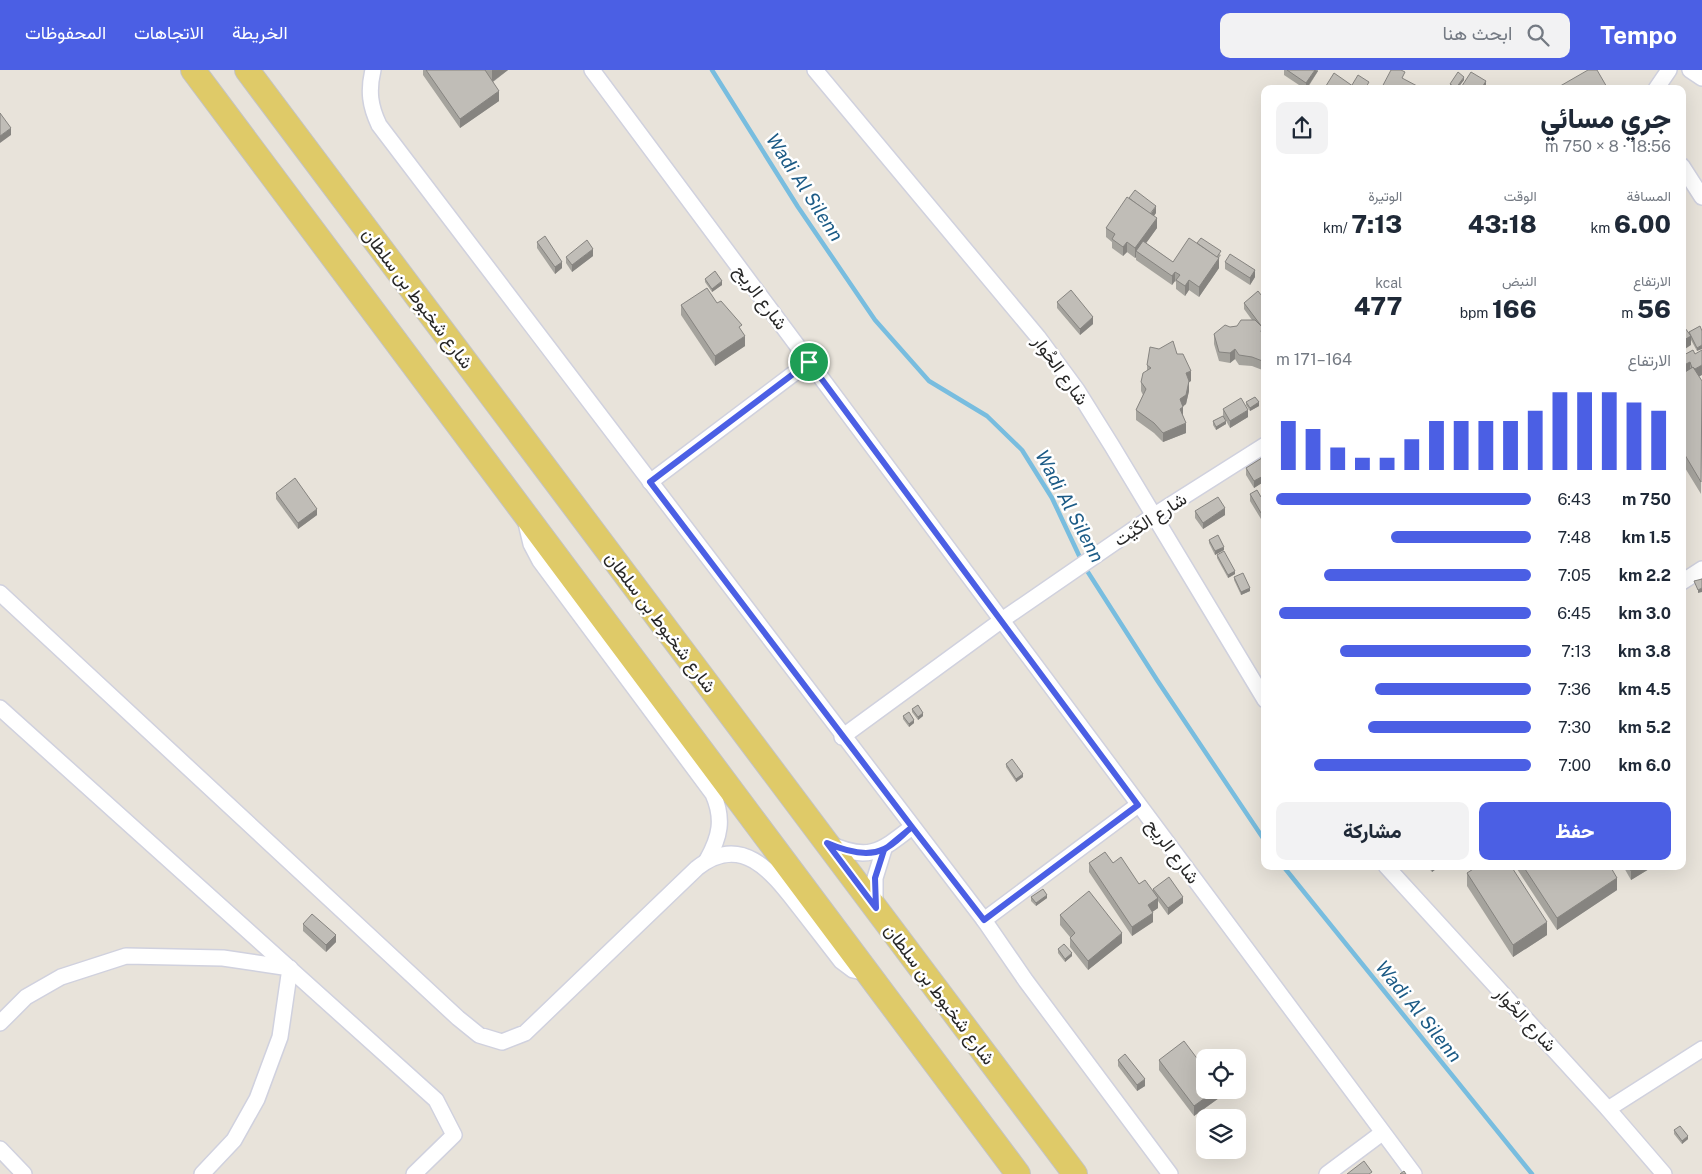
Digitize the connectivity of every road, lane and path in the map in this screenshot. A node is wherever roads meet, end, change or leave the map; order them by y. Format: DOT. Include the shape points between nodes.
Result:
graph roads {
  1 [pos="193,70"];
  2 [pos="247,70"];
  3 [pos="373,70"];
  4 [pos="592,70"];
  5 [pos="815,70"];
  6 [pos="1669,70"];
  7 [pos="1690,70"];
  8 [pos="1702,78"];
  9 [pos="1659,85"];
  10 [pos="1686,175"];
  11 [pos="1702,197"];
  12 [pos="809,362"];
  13 [pos="1261,448"];
  14 [pos="650,482"];
  15 [pos="525,516"];
  16 [pos="1153,516"];
  17 [pos="1702,569"];
  18 [pos="1686,579"];
  19 [pos="0,593"];
  20 [pos="1002,620"];
  21 [pos="1261,693"];
  22 [pos="0,708"];
  23 [pos="842,737"];
  24 [pos="1138,805"];
  25 [pos="912,827"];
  26 [pos="827,843"];
  27 [pos="884,850"];
  28 [pos="707,860"];
  29 [pos="1390,870"];
  30 [pos="876,908"];
  31 [pos="984,920"];
  32 [pos="290,968"];
  33 [pos="868,974"];
  34 [pos="0,1023"];
  35 [pos="1702,1049"];
  36 [pos="1608,1109"];
  37 [pos="1382,1133"];
  38 [pos="0,1149"];
  39 [pos="24,1174"];
  40 [pos="202,1174"];
  41 [pos="414,1174"];
  42 [pos="1018,1174"];
  43 [pos="1075,1174"];
  44 [pos="1170,1174"];
  45 [pos="1328,1174"];
  46 [pos="1414,1174"];
  47 [pos="1664,1174"];
  1 -- 15 [label="main road"];
  2 -- 26 [label="main road, شارع شخبوط بن سلطان"];
  3 -- 14 [label="street" via="369,98 379,125"];
  4 -- 12 [label="street, شارع الريح"];
  5 -- 16 [label="street, شارع الحُوار" via="1038,337 1107,438"];
  6 -- 9 [label="street"];
  7 -- 8 [label="street"];
  10 -- 11 [label="street"];
  12 -- 14 [label="street"];
  12 -- 20 [label="street, شارع الريح"];
  13 -- 16 [label="street, شارع الكَيْت"];
  14 -- 23 [label="street"];
  15 -- 28 [label="street" via="540,561 713,794 718,806 720,831"];
  15 -- 33 [label="main road"];
  16 -- 20 [label="street, شارع الكَيْت"];
  16 -- 21 [label="street, شارع الحُوار"];
  17 -- 18 [label="street"];
  19 -- 28 [label="street" via="479,1035 502,1042 525,1033"];
  20 -- 23 [label="street, شارع الكَيْت"];
  20 -- 24 [label="street, شارع الريح"];
  22 -- 32 [label="street"];
  23 -- 25 [label="street"];
  24 -- 31 [label="street"];
  24 -- 37 [label="street, شارع الريح"];
  25 -- 27 [label="street"];
  25 -- 31 [label="street"];
  26 -- 27 [label="street" via="855,852"];
  26 -- 30 [label="main road, شارع شخبوط بن سلطان"];
  27 -- 30 [label="street" via="875,878"];
  28 -- 33 [label="street" via="729,855 760,864 777,878 841,961 853,970"];
  29 -- 36 [label="street, شارع الحُوار"];
  30 -- 43 [label="main road, شارع شخبوط بن سلطان"];
  31 -- 44 [label="street"];
  32 -- 34 [label="street" via="223,958 126,956 61,977 26,997"];
  32 -- 40 [label="street" via="280,1036 257,1099 234,1140"];
  32 -- 41 [label="street" via="436,1100 454,1135"];
  33 -- 42 [label="main road"];
  35 -- 36 [label="street"];
  36 -- 47 [label="street, شارع الحُوار"];
  37 -- 45 [label="street"];
  37 -- 46 [label="street, شارع الريح"];
  38 -- 39 [label="street"];
}
